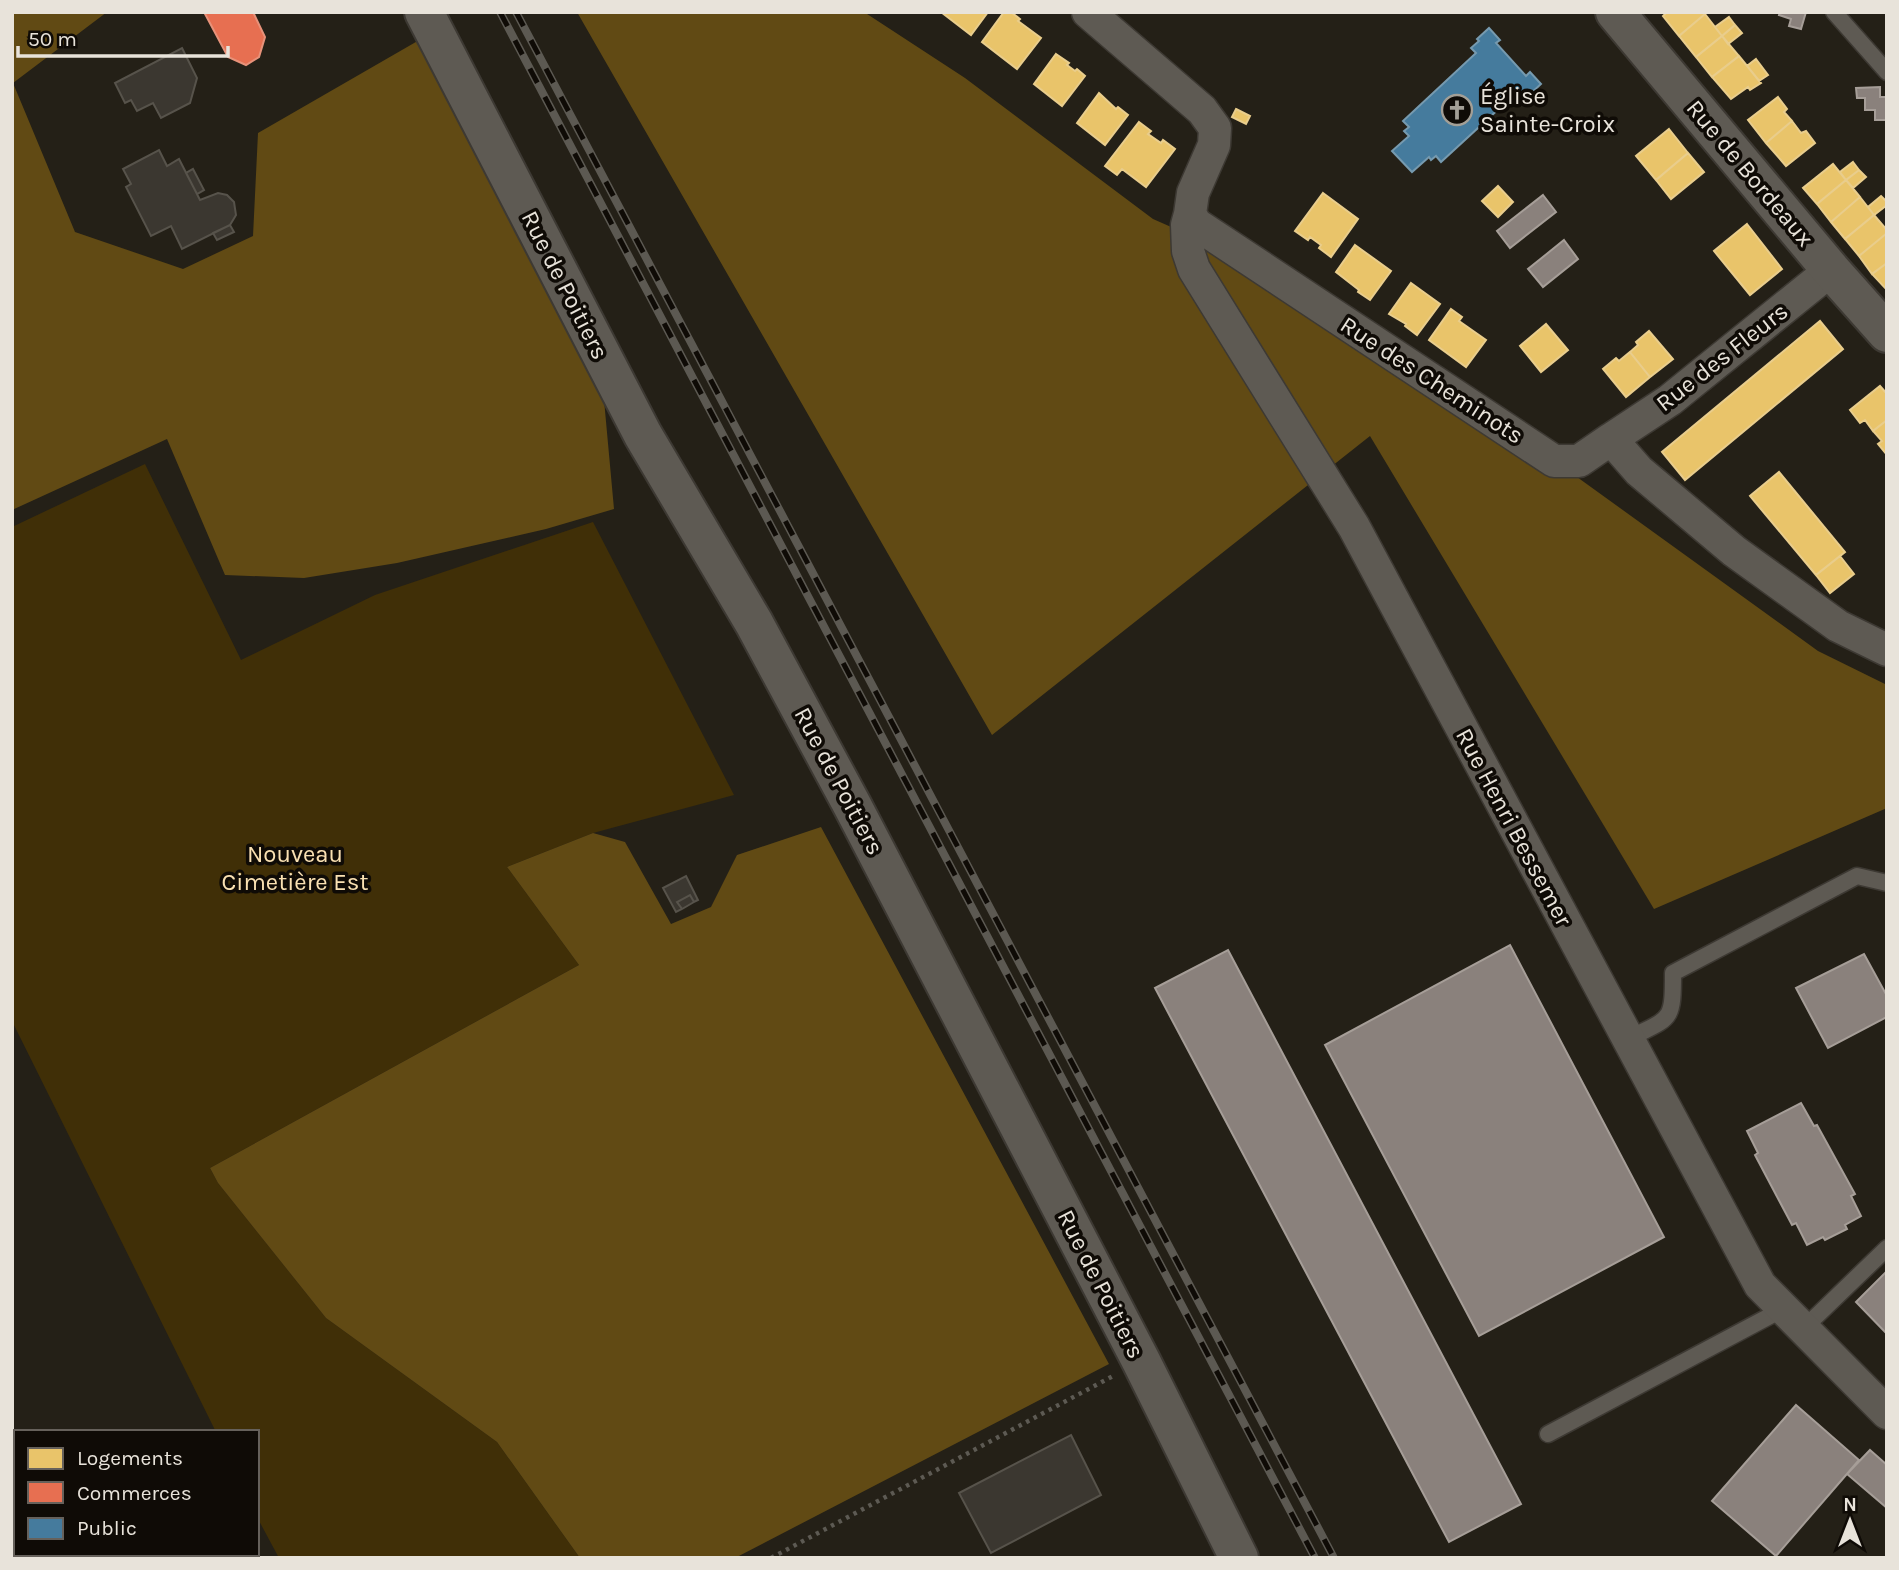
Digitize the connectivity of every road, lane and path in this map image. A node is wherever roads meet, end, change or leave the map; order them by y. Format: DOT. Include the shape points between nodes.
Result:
graph roads {
  1 [pos="425,12"];
  2 [pos="1088,12"];
  3 [pos="1615,12"];
  4 [pos="1834,12"];
  5 [pos="1887,72"];
  6 [pos="1190,214"];
  7 [pos="1830,270"];
  8 [pos="1887,333"];
  9 [pos="1611,439"];
  10 [pos="1887,650"];
  11 [pos="1887,883"];
  12 [pos="1628,1039"];
  13 [pos="1887,1248"];
  14 [pos="1793,1319"];
  15 [pos="1141,1361"];
  16 [pos="1887,1413"];
  17 [pos="1548,1434"];
  18 [pos="771,1558"];
  19 [pos="1240,1558"];
  1 -- 15 [label="street, Rue de Poitiers" via="643,435 754,623"];
  2 -- 6 [label="street" via="1202,110 1215,128 1214,145 1193,193"];
  3 -- 7 [label="street, Rue de Bordeaux"];
  4 -- 5 [label="lane"];
  6 -- 9 [label="street, Rue des Cheminots" via="1196,224 1555,461 1578,461"];
  6 -- 12 [label="street, Rue Henri Bessemer" via="1188,251 1194,269 1354,527"];
  7 -- 8 [label="street, Rue de Bordeaux"];
  7 -- 9 [label="street, Rue des Fleurs" via="1670,400"];
  9 -- 10 [label="street" via="1639,471 1734,551 1839,626"];
  11 -- 12 [label="lane" via="1857,876 1673,972 1673,1004 1666,1020"];
  12 -- 14 [label="street, Rue Henri Bessemer" via="1760,1285"];
  13 -- 14 [label="lane"];
  14 -- 16 [label="street, Rue Henri Bessemer"];
  14 -- 17 [label="lane"];
  15 -- 18 [label="path"];
  15 -- 19 [label="street, Rue de Poitiers"];
}
